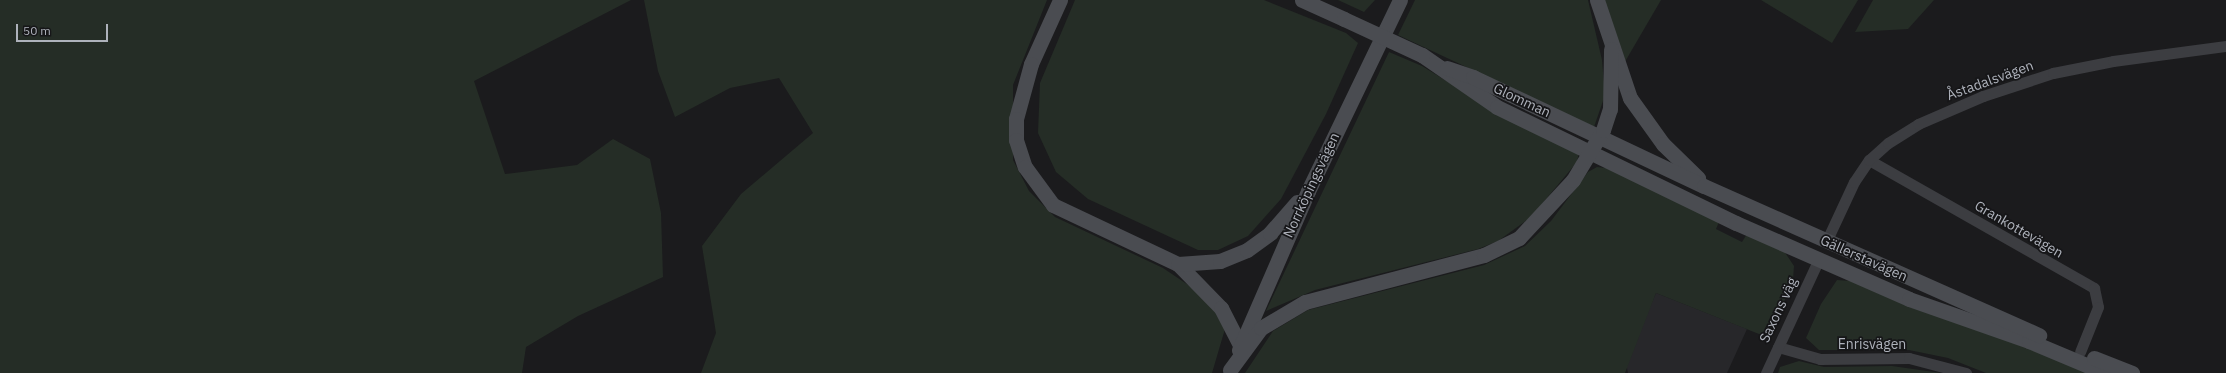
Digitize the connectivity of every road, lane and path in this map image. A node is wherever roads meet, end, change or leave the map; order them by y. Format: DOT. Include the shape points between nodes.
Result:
graph roads {
  1 [pos="1060,0"];
  2 [pos="1302,0"];
  3 [pos="1400,0"];
  4 [pos="1597,0"];
  5 [pos="2226,46"];
  6 [pos="1611,49"];
  7 [pos="1442,67"];
  8 [pos="1600,137"];
  9 [pos="1590,152"];
  10 [pos="1869,160"];
  11 [pos="1713,190"];
  12 [pos="1308,191"];
  13 [pos="1826,242"];
  14 [pos="1818,261"];
  15 [pos="1178,264"];
  16 [pos="1240,345"];
  17 [pos="1778,347"];
  18 [pos="2080,352"];
  19 [pos="1230,372"];
  20 [pos="1766,373"];
  21 [pos="1966,373"];
  22 [pos="2105,373"];
  23 [pos="2132,373"];
  1 -- 15 [label="main road" via="1031,64 1016,119 1016,140 1025,168 1053,205"];
  2 -- 7 [label="main road, Glomman, bridge"];
  3 -- 12 [label="main road, Norrköpingsvägen"];
  4 -- 6 [label="main road"];
  5 -- 10 [label="street, Åstadalsvägen" via="2113,61 2019,83 1918,124 1888,143"];
  6 -- 8 [label="main road" via="1610,109"];
  6 -- 11 [label="main road" via="1630,98 1647,126 1687,170"];
  7 -- 8 [label="main road, Glomman" via="1473,77"];
  7 -- 9 [label="main road, Glomman" via="1497,107"];
  8 -- 9 [label="main road"];
  8 -- 11 [label="main road, Gällerstavägen"];
  9 -- 14 [label="main road, Gällerstavägen"];
  9 -- 19 [label="main road" via="1553,205 1519,238 1484,255 1336,292 1300,305 1261,328"];
  10 -- 13 [label="street, Åstadalsvägen" via="1854,182"];
  10 -- 18 [label="street, Grankottevägen" via="2094,288 2098,307"];
  11 -- 13 [label="main road, Gällerstavägen"];
  12 -- 15 [label="main road" via="1270,233 1247,250 1220,261"];
  12 -- 16 [label="main road, Norrköpingsvägen"];
  13 -- 14 [label="main road"];
  13 -- 18 [label="main road, Gällerstavägen"];
  14 -- 17 [label="street, Saxons väg"];
  14 -- 22 [label="main road, Gällerstavägen"];
  15 -- 16 [label="main road" via="1221,308"];
  16 -- 19 [label="main road, Norrköpingsvägen"];
  17 -- 20 [label="street, Saxons väg"];
  17 -- 21 [label="street, Enrisvägen" via="1820,359 1909,358"];
  18 -- 23 [label="main road, Gällerstavägen"];
}
